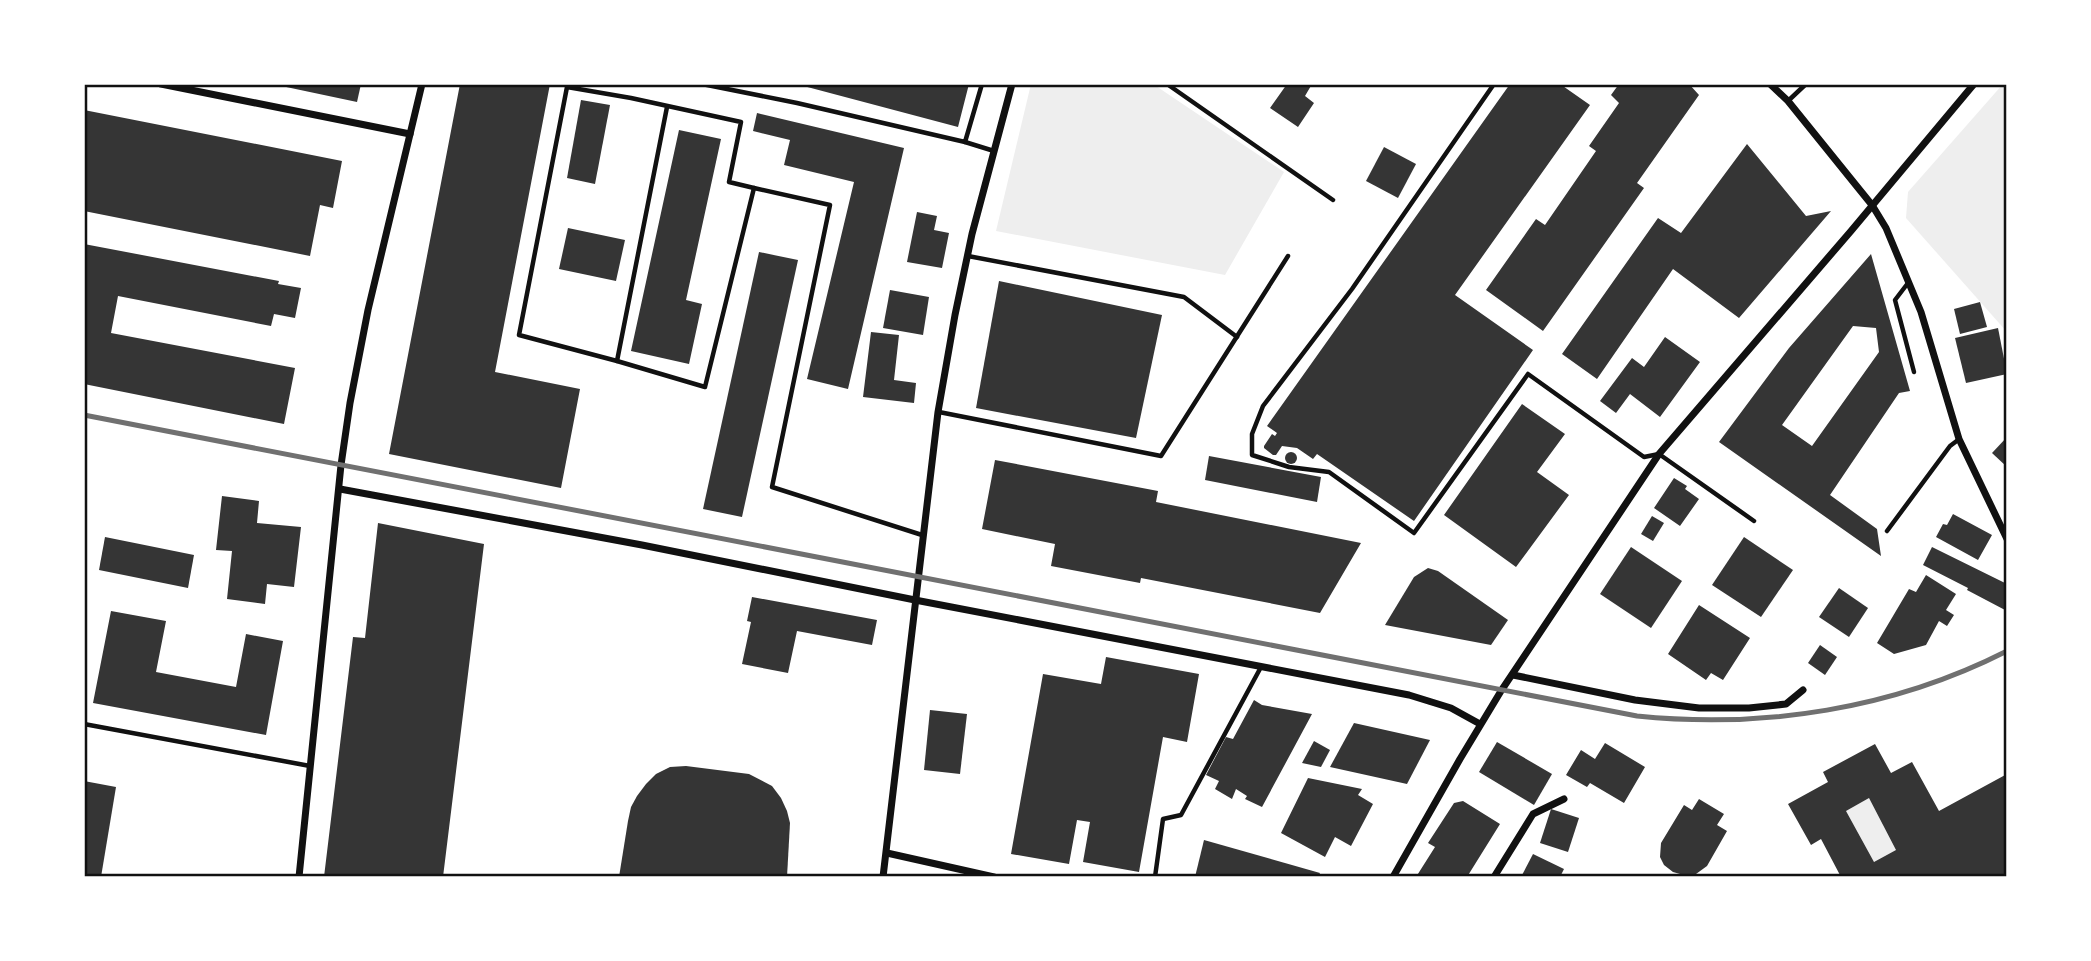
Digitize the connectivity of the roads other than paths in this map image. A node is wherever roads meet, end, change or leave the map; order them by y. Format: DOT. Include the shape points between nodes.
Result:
graph roads {
  1 [pos="162,84"];
  2 [pos="422,84"];
  3 [pos="702,84"];
  4 [pos="982,84"];
  5 [pos="1012,84"];
  6 [pos="1167,84"];
  7 [pos="1494,84"];
  8 [pos="1770,84"];
  9 [pos="1806,84"];
  10 [pos="1974,84"];
  11 [pos="568,85"];
  12 [pos="1788,101"];
  13 [pos="667,107"];
  14 [pos="410,134"];
  15 [pos="965,142"];
  16 [pos="994,151"];
  17 [pos="754,188"];
  18 [pos="1333,200"];
  19 [pos="1872,205"];
  20 [pos="967,255"];
  21 [pos="1288,256"];
  22 [pos="1909,282"];
  23 [pos="1237,337"];
  24 [pos="617,361"];
  25 [pos="1914,372"];
  26 [pos="938,412"];
  27 [pos="1959,439"];
  28 [pos="1659,454"];
  29 [pos="340,489"];
  30 [pos="1754,521"];
  31 [pos="1887,531"];
  32 [pos="922,535"];
  33 [pos="2007,539"];
  34 [pos="915,600"];
  35 [pos="1261,667"];
  36 [pos="1513,675"];
  37 [pos="1803,690"];
  38 [pos="84,724"];
  39 [pos="1480,724"];
  40 [pos="311,766"];
  41 [pos="1564,799"];
  42 [pos="887,853"];
  43 [pos="299,877"];
  44 [pos="883,877"];
  45 [pos="994,877"];
  46 [pos="1154,877"];
  47 [pos="1393,877"];
  48 [pos="1494,877"];
  1 -- 14 [label="street"];
  2 -- 14 [label="street"];
  3 -- 15 [label="lane"];
  4 -- 15 [label="lane"];
  5 -- 16 [label="street"];
  6 -- 18 [label="lane"];
  7 -- 28 [label="lane" via="1352,289 1263,406 1252,434 1252,454 1289,467 1329,472 1414,533 1528,374 1644,457"];
  8 -- 12 [label="street"];
  9 -- 12 [label="lane"];
  10 -- 19 [label="street"];
  11 -- 13 [label="lane"];
  11 -- 24 [label="lane" via="519,335"];
  12 -- 19 [label="street"];
  13 -- 17 [label="lane" via="741,122 729,181"];
  13 -- 24 [label="lane"];
  14 -- 29 [label="street" via="368,310"];
  15 -- 16 [label="lane"];
  16 -- 20 [label="street"];
  17 -- 24 [label="lane" via="705,387"];
  17 -- 32 [label="lane" via="830,205 772,487"];
  19 -- 22 [label="street"];
  19 -- 28 [label="street"];
  20 -- 23 [label="lane" via="1184,298"];
  20 -- 26 [label="street"];
  21 -- 23 [label="lane"];
  22 -- 25 [label="lane" via="1895,300"];
  22 -- 27 [label="street"];
  23 -- 26 [label="lane" via="1161,456"];
  26 -- 32 [label="street"];
  27 -- 31 [label="lane"];
  27 -- 33 [label="street"];
  28 -- 30 [label="lane"];
  28 -- 36 [label="street"];
  29 -- 34 [label="street"];
  29 -- 40 [label="street"];
  32 -- 34 [label="street"];
  34 -- 35 [label="street"];
  34 -- 42 [label="street"];
  35 -- 39 [label="street" via="1409,695 1451,708"];
  35 -- 46 [label="lane" via="1181,815 1163,819"];
  36 -- 37 [label="street" via="1635,701 1699,708 1786,704"];
  36 -- 39 [label="street"];
  38 -- 40 [label="lane"];
  39 -- 47 [label="street"];
  40 -- 43 [label="street"];
  41 -- 48 [label="street" via="1533,814"];
  42 -- 44 [label="street"];
  42 -- 45 [label="street"];
}
